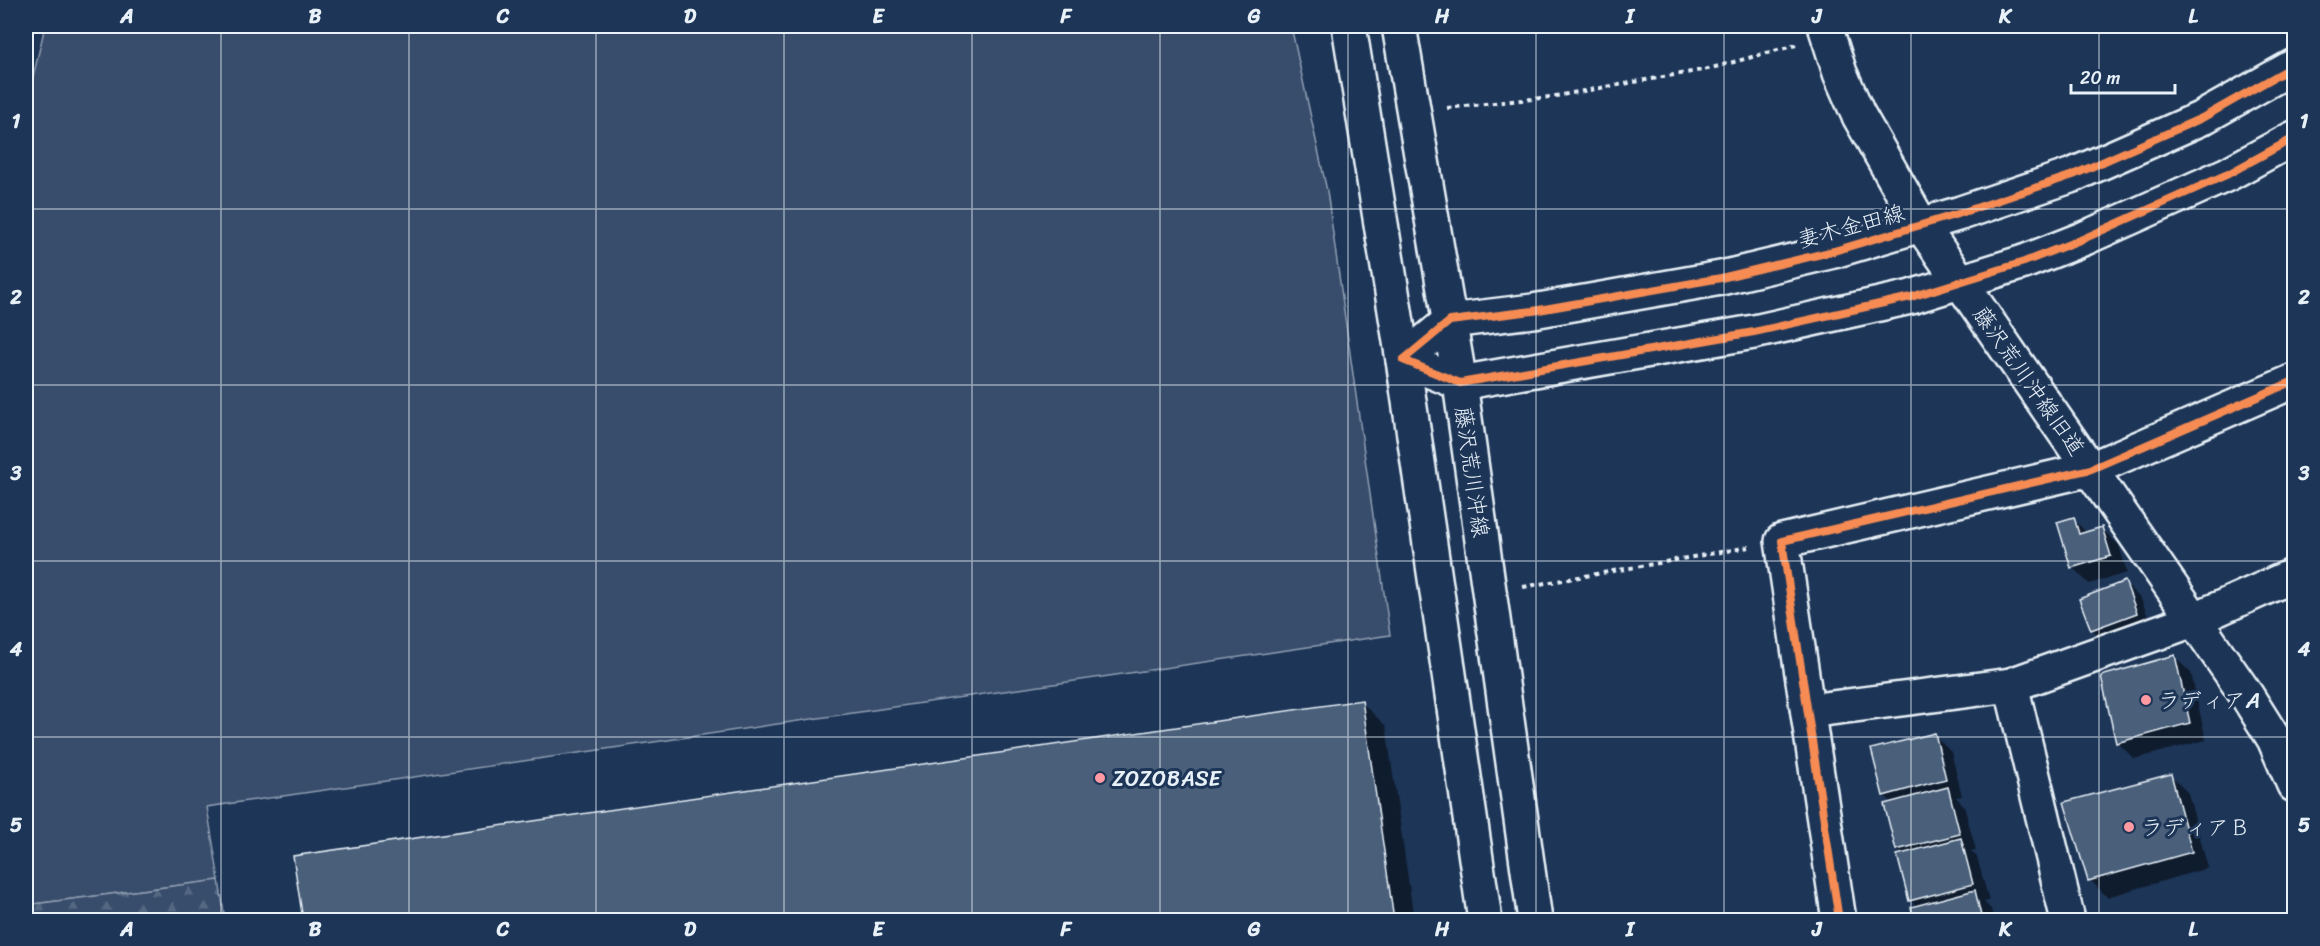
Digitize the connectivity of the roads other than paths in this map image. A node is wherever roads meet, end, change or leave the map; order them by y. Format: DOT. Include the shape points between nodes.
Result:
graph roads {
  1 [pos="1349,26"];
  2 [pos="1399,26"];
  3 [pos="1822,32"];
  4 [pos="2295,66"];
  5 [pos="2295,138"];
  6 [pos="1921,225"];
  7 [pos="1959,282"];
  8 [pos="1450,321"];
  9 [pos="1403,360"];
  10 [pos="2295,381"];
  11 [pos="1460,383"];
  12 [pos="2091,469"];
  13 [pos="2295,575"];
  14 [pos="2193,620"];
  15 [pos="2011,686"];
  16 [pos="1808,711"];
  17 [pos="2295,785"];
  18 [pos="1485,921"];
  19 [pos="1535,921"];
  20 [pos="1839,921"];
  21 [pos="2068,921"];
  1 -- 9 [label="street"];
  2 -- 8 [label="street, 藤沢荒川沖線"];
  3 -- 6 [label="street, 藤沢荒川沖線旧道" via="1858,114"];
  4 -- 6 [label="street, 妻木金田線" via="2202,118 2073,175"];
  5 -- 7 [label="street" via="2228,174 2085,238"];
  6 -- 7 [label="street, 藤沢荒川沖線旧道"];
  6 -- 8 [label="street, 妻木金田線" via="1721,278 1533,311"];
  7 -- 11 [label="street" via="1900,300 1754,332"];
  7 -- 12 [label="street, 藤沢荒川沖線旧道"];
  8 -- 9 [label="street"];
  8 -- 11 [label="street, 藤沢荒川沖線"];
  9 -- 11 [label="street"];
  9 -- 18 [label="street"];
  10 -- 12 [label="street"];
  11 -- 19 [label="street, 藤沢荒川沖線"];
  12 -- 14 [label="street, 藤沢荒川沖線旧道"];
  12 -- 16 [label="street" via="1782,541"];
  13 -- 14 [label="street"];
  14 -- 15 [label="street"];
  14 -- 17 [label="street, 藤沢荒川沖線旧道" via="2274,739"];
  15 -- 16 [label="street"];
  15 -- 21 [label="street"];
  16 -- 20 [label="street"];
}
